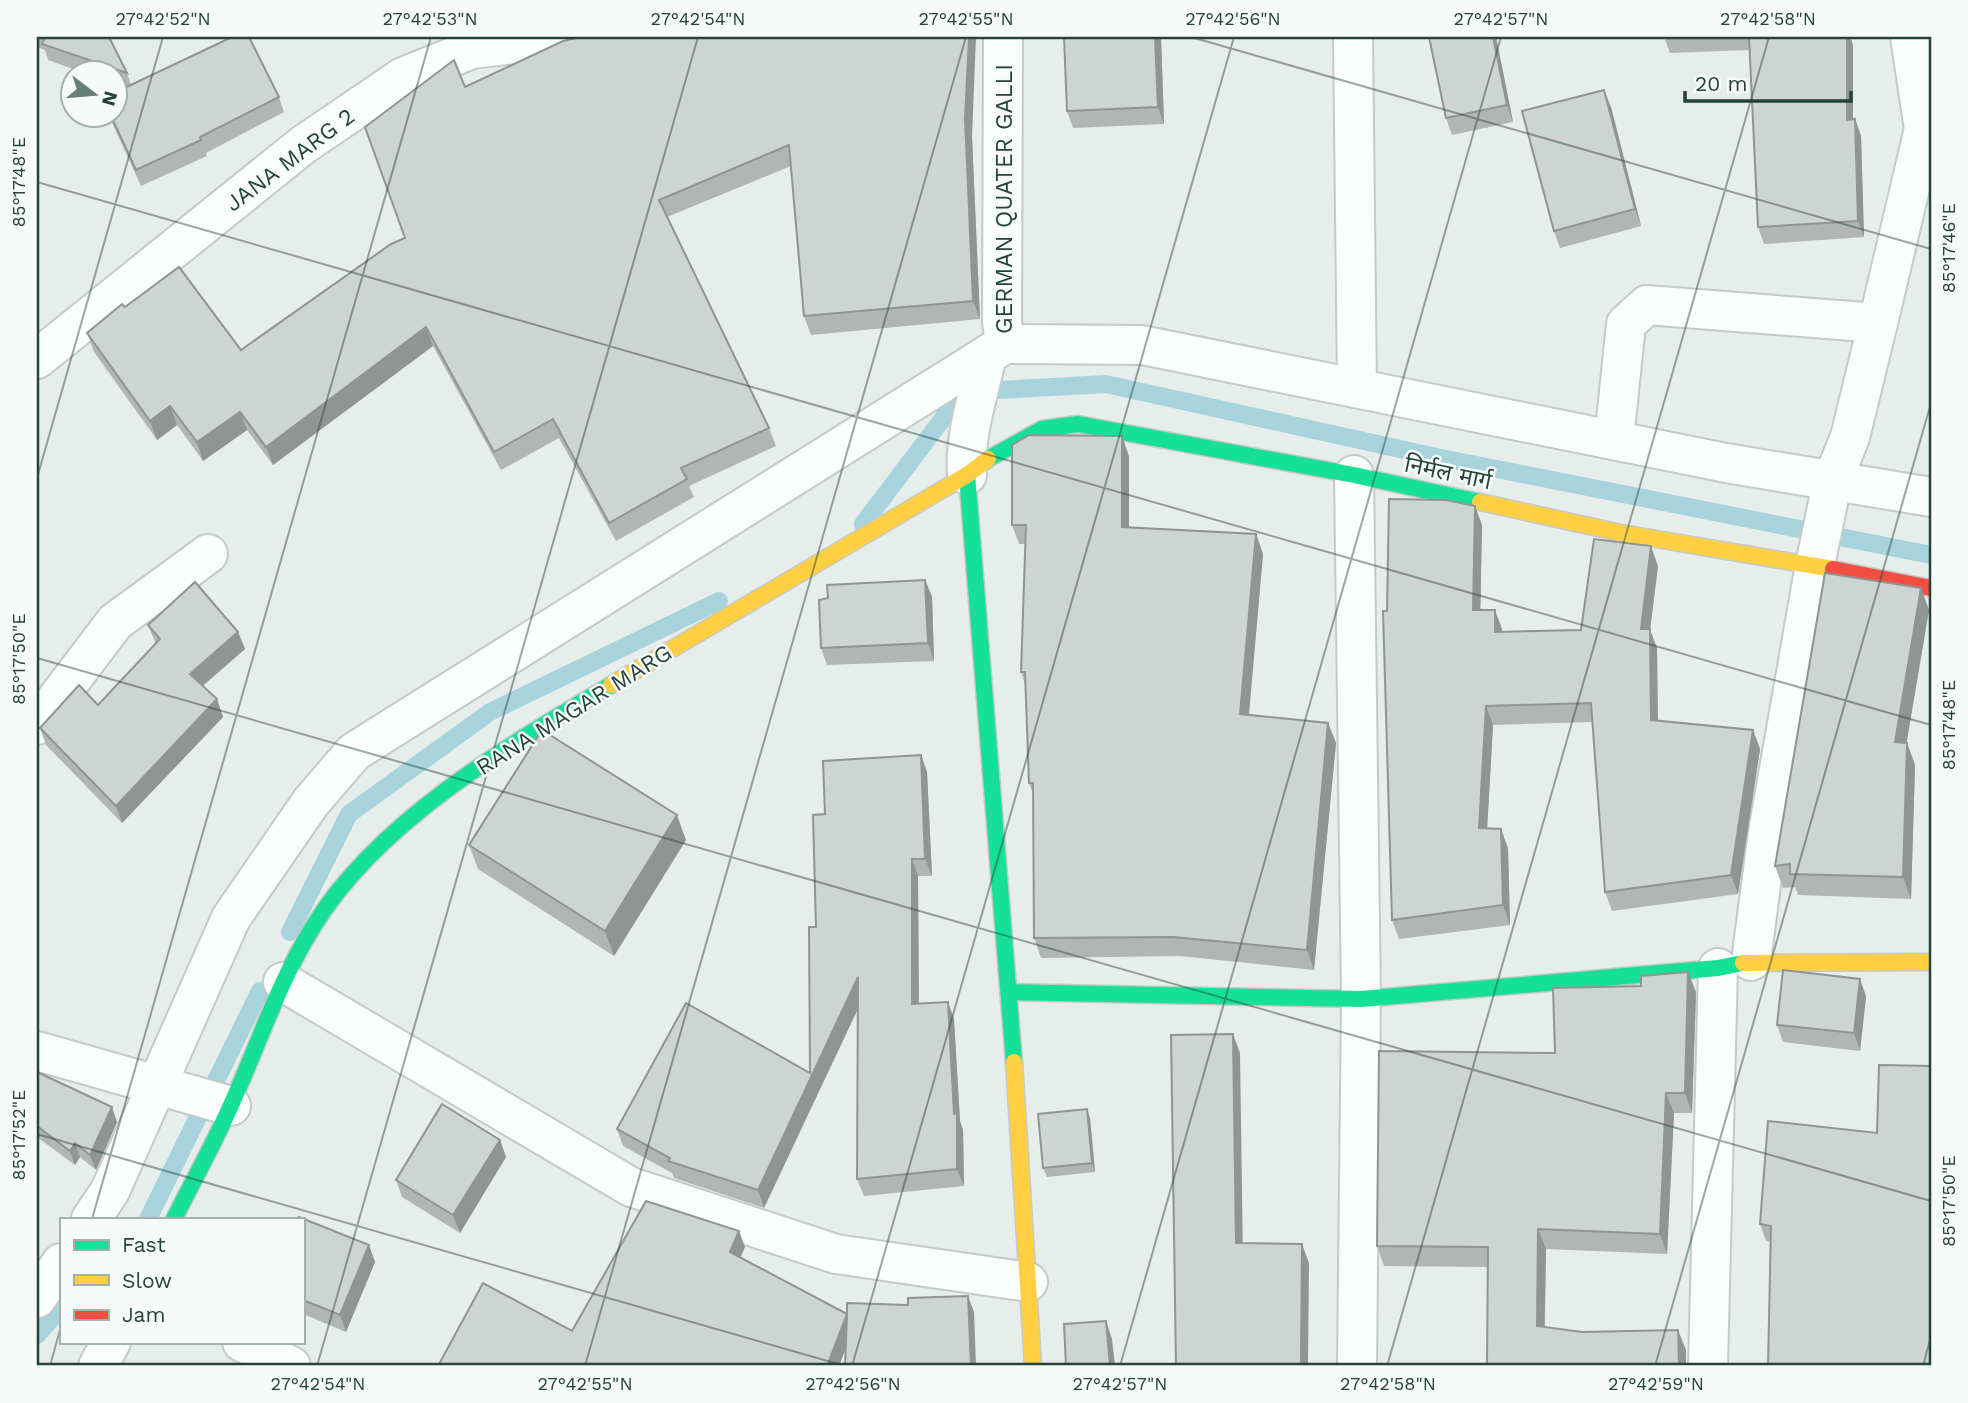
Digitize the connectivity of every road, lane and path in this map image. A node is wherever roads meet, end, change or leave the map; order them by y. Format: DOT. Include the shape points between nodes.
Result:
graph roads {
  1 [pos="577,37"];
  2 [pos="1003,37"];
  3 [pos="1353,37"];
  4 [pos="1910,37"];
  5 [pos="1928,129"];
  6 [pos="1878,323"];
  7 [pos="37,359"];
  8 [pos="991,359"];
  9 [pos="1357,388"];
  10 [pos="1614,440"];
  11 [pos="966,464"];
  12 [pos="1354,475"];
  13 [pos="1833,479"];
  14 [pos="1931,497"];
  15 [pos="208,554"];
  16 [pos="1815,563"];
  17 [pos="1931,588"];
  18 [pos="37,725"];
  19 [pos="1931,962"];
  20 [pos="1735,964"];
  21 [pos="283,982"];
  22 [pos="1009,992"];
  23 [pos="1361,999"];
  24 [pos="37,1051"];
  25 [pos="164,1085"];
  26 [pos="231,1106"];
  27 [pos="92,1218"];
  28 [pos="175,1218"];
  29 [pos="60,1264"];
  30 [pos="1028,1283"];
  31 [pos="37,1298"];
  32 [pos="110,1344"];
  33 [pos="246,1344"];
  34 [pos="98,1366"];
  35 [pos="291,1366"];
  36 [pos="1033,1366"];
  37 [pos="1357,1366"];
  38 [pos="1708,1366"];
  1 -- 7 [label="street, JANA MARG 2" via="472,49 403,77 303,145"];
  2 -- 8 [label="street, GERMAN QUATER GALLI" via="1002,322"];
  3 -- 9 [label="street"];
  4 -- 5 [label="street"];
  5 -- 6 [label="street"];
  6 -- 10 [label="street" via="1647,305 1626,324"];
  6 -- 13 [label="street" via="1850,437"];
  8 -- 9 [label="street" via="1142,345"];
  8 -- 11 [label="street, GERMAN QUATER GALLI"];
  8 -- 25 [label="street" via="354,752 311,802 231,918"];
  9 -- 10 [label="street"];
  10 -- 13 [label="street"];
  11 -- 12 [label="street, निर्मल मार्ग" via="1041,430 1069,424"];
  11 -- 21 [label="street, RANA MAGAR MARG" via="535,729 426,807 355,870 313,926"];
  11 -- 22 [label="street"];
  12 -- 16 [label="street, निर्मल मार्ग" via="1622,533"];
  12 -- 23 [label="street"];
  13 -- 14 [label="street"];
  13 -- 16 [label="street"];
  15 -- 18 [label="street" via="115,622"];
  16 -- 17 [label="street, निर्मल मार्ग"];
  16 -- 20 [label="street" via="1768,832"];
  19 -- 20 [label="street"];
  20 -- 23 [label="street"];
  20 -- 38 [label="street"];
  21 -- 26 [label="street, RANA MAGAR MARG"];
  21 -- 30 [label="street" via="631,1186 836,1254"];
  22 -- 23 [label="street"];
  22 -- 30 [label="street"];
  23 -- 37 [label="street"];
  24 -- 25 [label="street"];
  25 -- 26 [label="street"];
  25 -- 27 [label="street"];
  26 -- 28 [label="street, RANA MAGAR MARG"];
  29 -- 31 [label="street"];
  30 -- 36 [label="street"];
  32 -- 34 [label="street"];
  33 -- 35 [label="street"];
}
